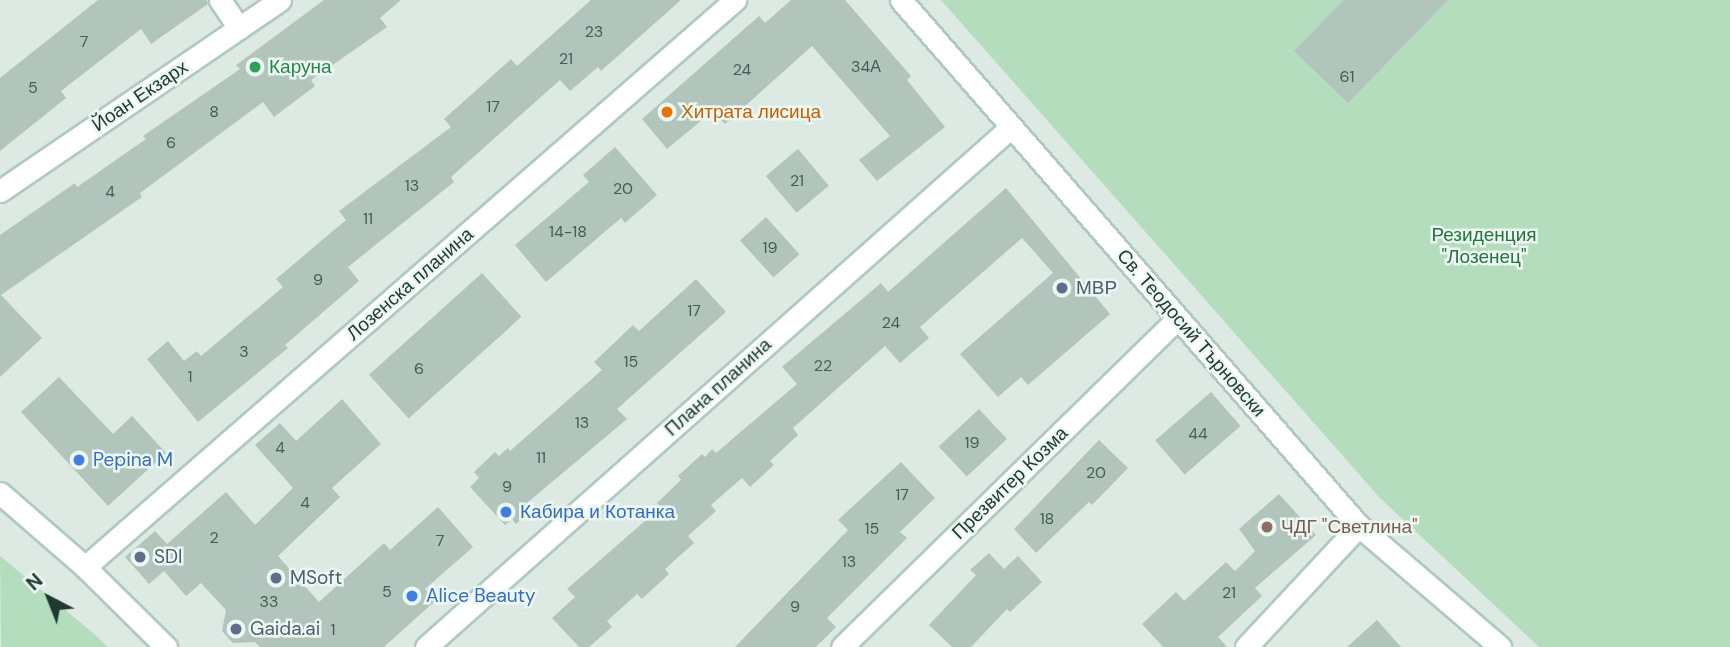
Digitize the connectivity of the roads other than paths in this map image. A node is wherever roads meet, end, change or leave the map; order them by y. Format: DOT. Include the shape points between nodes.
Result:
graph roads {
  1 [pos="220,0"];
  2 [pos="280,0"];
  3 [pos="735,0"];
  4 [pos="901,0"];
  5 [pos="239,28"];
  6 [pos="1011,127"];
  7 [pos="0,191"];
  8 [pos="1178,318"];
  9 [pos="0,493"];
  10 [pos="1359,526"];
  11 [pos="85,568"];
  12 [pos="166,647"];
  13 [pos="426,647"];
  14 [pos="842,647"];
  15 [pos="1246,647"];
  16 [pos="1500,647"];
  1 -- 5 [label="street"];
  2 -- 5 [label="street, Йоан Екзарх"];
  3 -- 11 [label="street, Лозенска планина"];
  4 -- 6 [label="street, Св. Теодосий Търновски"];
  5 -- 7 [label="street, Йоан Екзарх"];
  6 -- 8 [label="street, Св. Теодосий Търновски"];
  6 -- 13 [label="street, Плана планина"];
  8 -- 10 [label="street, Св. Теодосий Търновски"];
  8 -- 14 [label="street, Презвитер Козма"];
  9 -- 11 [label="street"];
  10 -- 15 [label="street"];
  10 -- 16 [label="street, Св. Теодосий Търновски"];
  11 -- 12 [label="street"];
}
